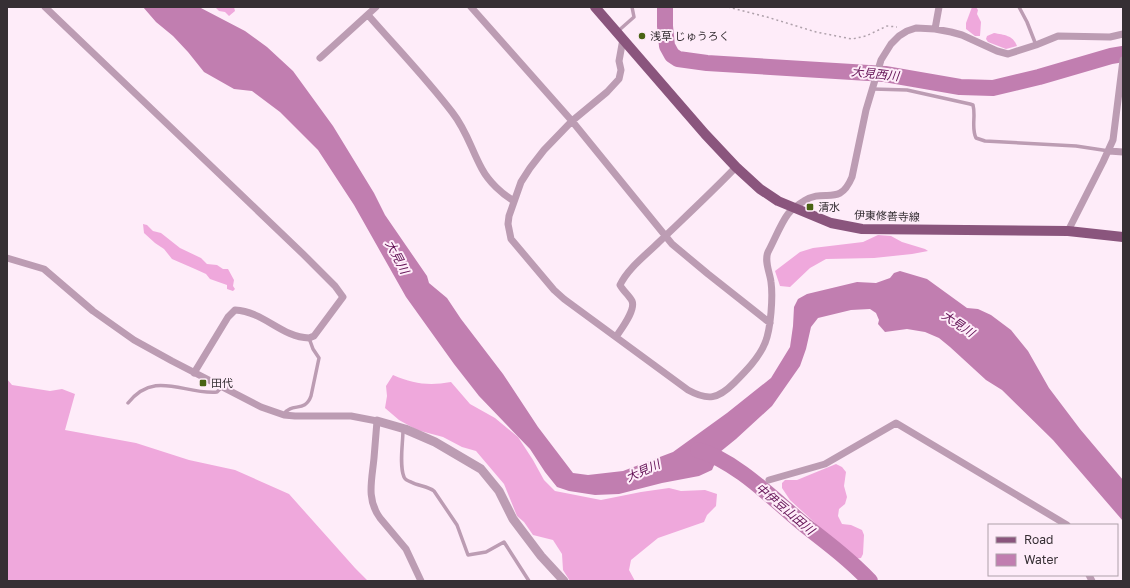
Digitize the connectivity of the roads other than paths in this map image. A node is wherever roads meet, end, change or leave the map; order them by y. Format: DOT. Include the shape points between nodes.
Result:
graph roads {
  1 [pos="45,7"];
  2 [pos="376,7"];
  3 [pos="471,7"];
  4 [pos="595,7"];
  5 [pos="632,7"];
  6 [pos="939,7"];
  7 [pos="1019,7"];
  8 [pos="368,15"];
  9 [pos="935,29"];
  10 [pos="1123,34"];
  11 [pos="620,36"];
  12 [pos="1036,45"];
  13 [pos="320,58"];
  14 [pos="1122,63"];
  15 [pos="872,88"];
  16 [pos="572,121"];
  17 [pos="1109,151"];
  18 [pos="1123,152"];
  19 [pos="736,167"];
  20 [pos="514,200"];
  21 [pos="795,208"];
  22 [pos="1068,231"];
  23 [pos="666,236"];
  24 [pos="1123,237"];
  25 [pos="7,258"];
  26 [pos="770,323"];
  27 [pos="616,337"];
  28 [pos="309,338"];
  29 [pos="194,373"];
  30 [pos="222,386"];
  31 [pos="128,402"];
  32 [pos="284,415"];
  33 [pos="377,421"];
  34 [pos="404,429"];
  35 [pos="769,480"];
  36 [pos="1065,524"];
  37 [pos="421,581"];
  38 [pos="529,581"];
  39 [pos="564,581"];
  1 -- 28 [label="street" via="338,290 343,297 314,336"];
  2 -- 8 [label="street"];
  3 -- 16 [label="street"];
  4 -- 11 [label="main road, 伊東修善寺線"];
  5 -- 11 [label="lane" via="634,17"];
  6 -- 9 [label="street"];
  7 -- 12 [label="lane"];
  8 -- 13 [label="street"];
  8 -- 20 [label="street" via="452,112 464,130 487,177"];
  9 -- 12 [label="street" via="962,35 1008,54"];
  9 -- 15 [label="street" via="916,28 899,36 880,60"];
  10 -- 12 [label="street" via="1110,37 1065,35"];
  11 -- 16 [label="street" via="619,80"];
  11 -- 19 [label="main road, 伊東修善寺線"];
  14 -- 17 [label="street" via="1113,140"];
  15 -- 17 [label="lane" via="907,90 973,105 974,134 976,138 985,141 1076,146"];
  15 -- 21 [label="street" via="848,187 842,193 813,197"];
  16 -- 20 [label="street" via="530,168"];
  16 -- 23 [label="street"];
  17 -- 18 [label="street"];
  17 -- 22 [label="street"];
  19 -- 21 [label="main road, 伊東修善寺線" via="760,189"];
  19 -- 23 [label="street"];
  20 -- 27 [label="street" via="508,224 510,239 554,290"];
  21 -- 22 [label="main road, 伊東修善寺線" via="831,223 862,229"];
  21 -- 26 [label="street" via="788,214 767,255 772,291"];
  22 -- 24 [label="main road, 伊東修善寺線"];
  23 -- 26 [label="street" via="672,244"];
  23 -- 27 [label="street" via="636,265 620,285 633,307"];
  25 -- 29 [label="street" via="44,269 93,312 134,340"];
  26 -- 27 [label="street" via="766,342 748,369 719,396 709,397 688,390"];
  28 -- 29 [label="street" via="286,333 262,318 235,310 228,317"];
  28 -- 32 [label="lane" via="320,358 311,396 304,406 288,409"];
  29 -- 30 [label="street"];
  30 -- 31 [label="lane" via="217,392 209,393 164,385 152,386 134,394"];
  30 -- 32 [label="street" via="261,407"];
  32 -- 33 [label="street" via="351,416"];
  33 -- 34 [label="street"];
  33 -- 37 [label="street" via="370,491 372,503 375,512 410,553"];
  34 -- 38 [label="lane" via="402,463 405,479 434,491 457,524 468,555 486,552 504,542"];
  34 -- 39 [label="street" via="435,442 481,469 499,491 513,519"];
  35 -- 36 [label="street" via="828,463 896,423"];
}
